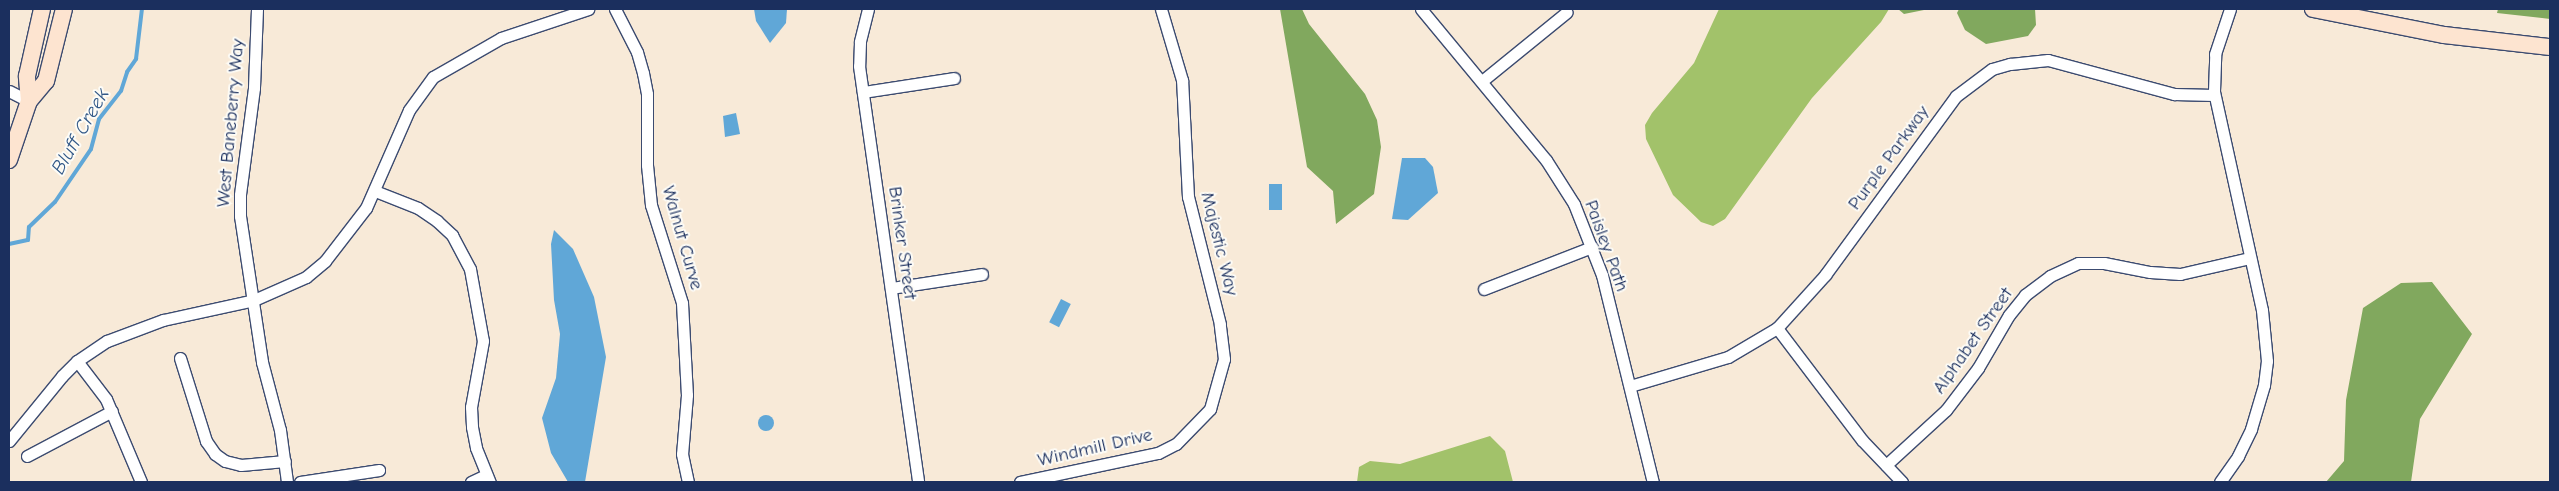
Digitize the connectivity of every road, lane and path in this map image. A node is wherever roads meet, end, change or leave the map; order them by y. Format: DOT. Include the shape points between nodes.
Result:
graph roads {
  1 [pos="42,9"];
  2 [pos="64,9"];
  3 [pos="257,9"];
  4 [pos="588,9"];
  5 [pos="615,9"];
  6 [pos="868,9"];
  7 [pos="1161,9"];
  8 [pos="1421,9"];
  9 [pos="2230,9"];
  10 [pos="2313,9"];
  11 [pos="1567,12"];
  12 [pos="2550,47"];
  13 [pos="954,78"];
  14 [pos="1482,81"];
  15 [pos="9,91"];
  16 [pos="863,92"];
  17 [pos="2214,95"];
  18 [pos="29,101"];
  19 [pos="9,160"];
  20 [pos="375,191"];
  21 [pos="1592,247"];
  22 [pos="2250,258"];
  23 [pos="982,274"];
  24 [pos="891,288"];
  25 [pos="1484,289"];
  26 [pos="254,300"];
  27 [pos="1777,328"];
  28 [pos="180,358"];
  29 [pos="77,361"];
  30 [pos="1630,386"];
  31 [pos="112,412"];
  32 [pos="9,441"];
  33 [pos="1176,444"];
  34 [pos="27,456"];
  35 [pos="285,461"];
  36 [pos="1886,466"];
  37 [pos="380,470"];
  38 [pos="488,479"];
  39 [pos="141,482"];
  40 [pos="287,482"];
  41 [pos="300,482"];
  42 [pos="471,482"];
  43 [pos="688,482"];
  44 [pos="918,482"];
  45 [pos="1020,482"];
  46 [pos="1653,482"];
  47 [pos="1902,482"];
  48 [pos="2220,482"];
  1 -- 18 [label="street" via="27,76"];
  2 -- 18 [label="street" via="46,81"];
  3 -- 26 [label="street, West Baneberry Way" via="252,113 240,195"];
  4 -- 20 [label="street" via="501,38 433,77 409,110"];
  5 -- 43 [label="street, Walnut Curve" via="637,52 648,94 646,165 652,205 682,303 687,395 682,454"];
  6 -- 16 [label="street, Brinker Street" via="860,42"];
  7 -- 33 [label="street, Majestic Way" via="1182,80 1188,197 1220,324 1224,359 1210,409"];
  8 -- 14 [label="street, Paisley Path"];
  9 -- 17 [label="street" via="2215,54"];
  10 -- 12 [label="street" via="2444,35"];
  11 -- 14 [label="street"];
  13 -- 16 [label="street"];
  14 -- 21 [label="street, Paisley Path" via="1560,181"];
  15 -- 18 [label="street"];
  16 -- 24 [label="street, Brinker Street"];
  17 -- 22 [label="street"];
  17 -- 27 [label="street, Purple Parkway" via="2174,94 2048,60 1992,69 1956,96 1825,275"];
  18 -- 19 [label="street"];
  20 -- 26 [label="street" via="352,229 325,261 306,277"];
  20 -- 38 [label="street" via="418,208 437,221 452,236 470,269 483,341 471,407 472,428"];
  21 -- 25 [label="street"];
  21 -- 30 [label="street, Paisley Path"];
  22 -- 36 [label="street, Alphabet Street" via="2180,274 2067,260 2025,295 1961,393 1936,421"];
  22 -- 48 [label="street" via="2266,337 2264,385 2245,442"];
  23 -- 24 [label="street"];
  24 -- 44 [label="street, Brinker Street"];
  26 -- 29 [label="street" via="163,320 107,341"];
  26 -- 35 [label="street, West Baneberry Way" via="262,362"];
  27 -- 30 [label="street, Purple Parkway" via="1728,357"];
  27 -- 36 [label="street" via="1862,440"];
  28 -- 35 [label="street" via="206,441 215,454 225,461 241,465"];
  29 -- 31 [label="street" via="99,388"];
  29 -- 32 [label="street"];
  30 -- 46 [label="street, Paisley Path"];
  31 -- 34 [label="street"];
  31 -- 39 [label="street"];
  33 -- 45 [label="street, Windmill Drive" via="1158,453"];
  35 -- 40 [label="street, West Baneberry Way"];
  36 -- 47 [label="street"];
  37 -- 41 [label="street"];
  38 -- 42 [label="street"];
}
